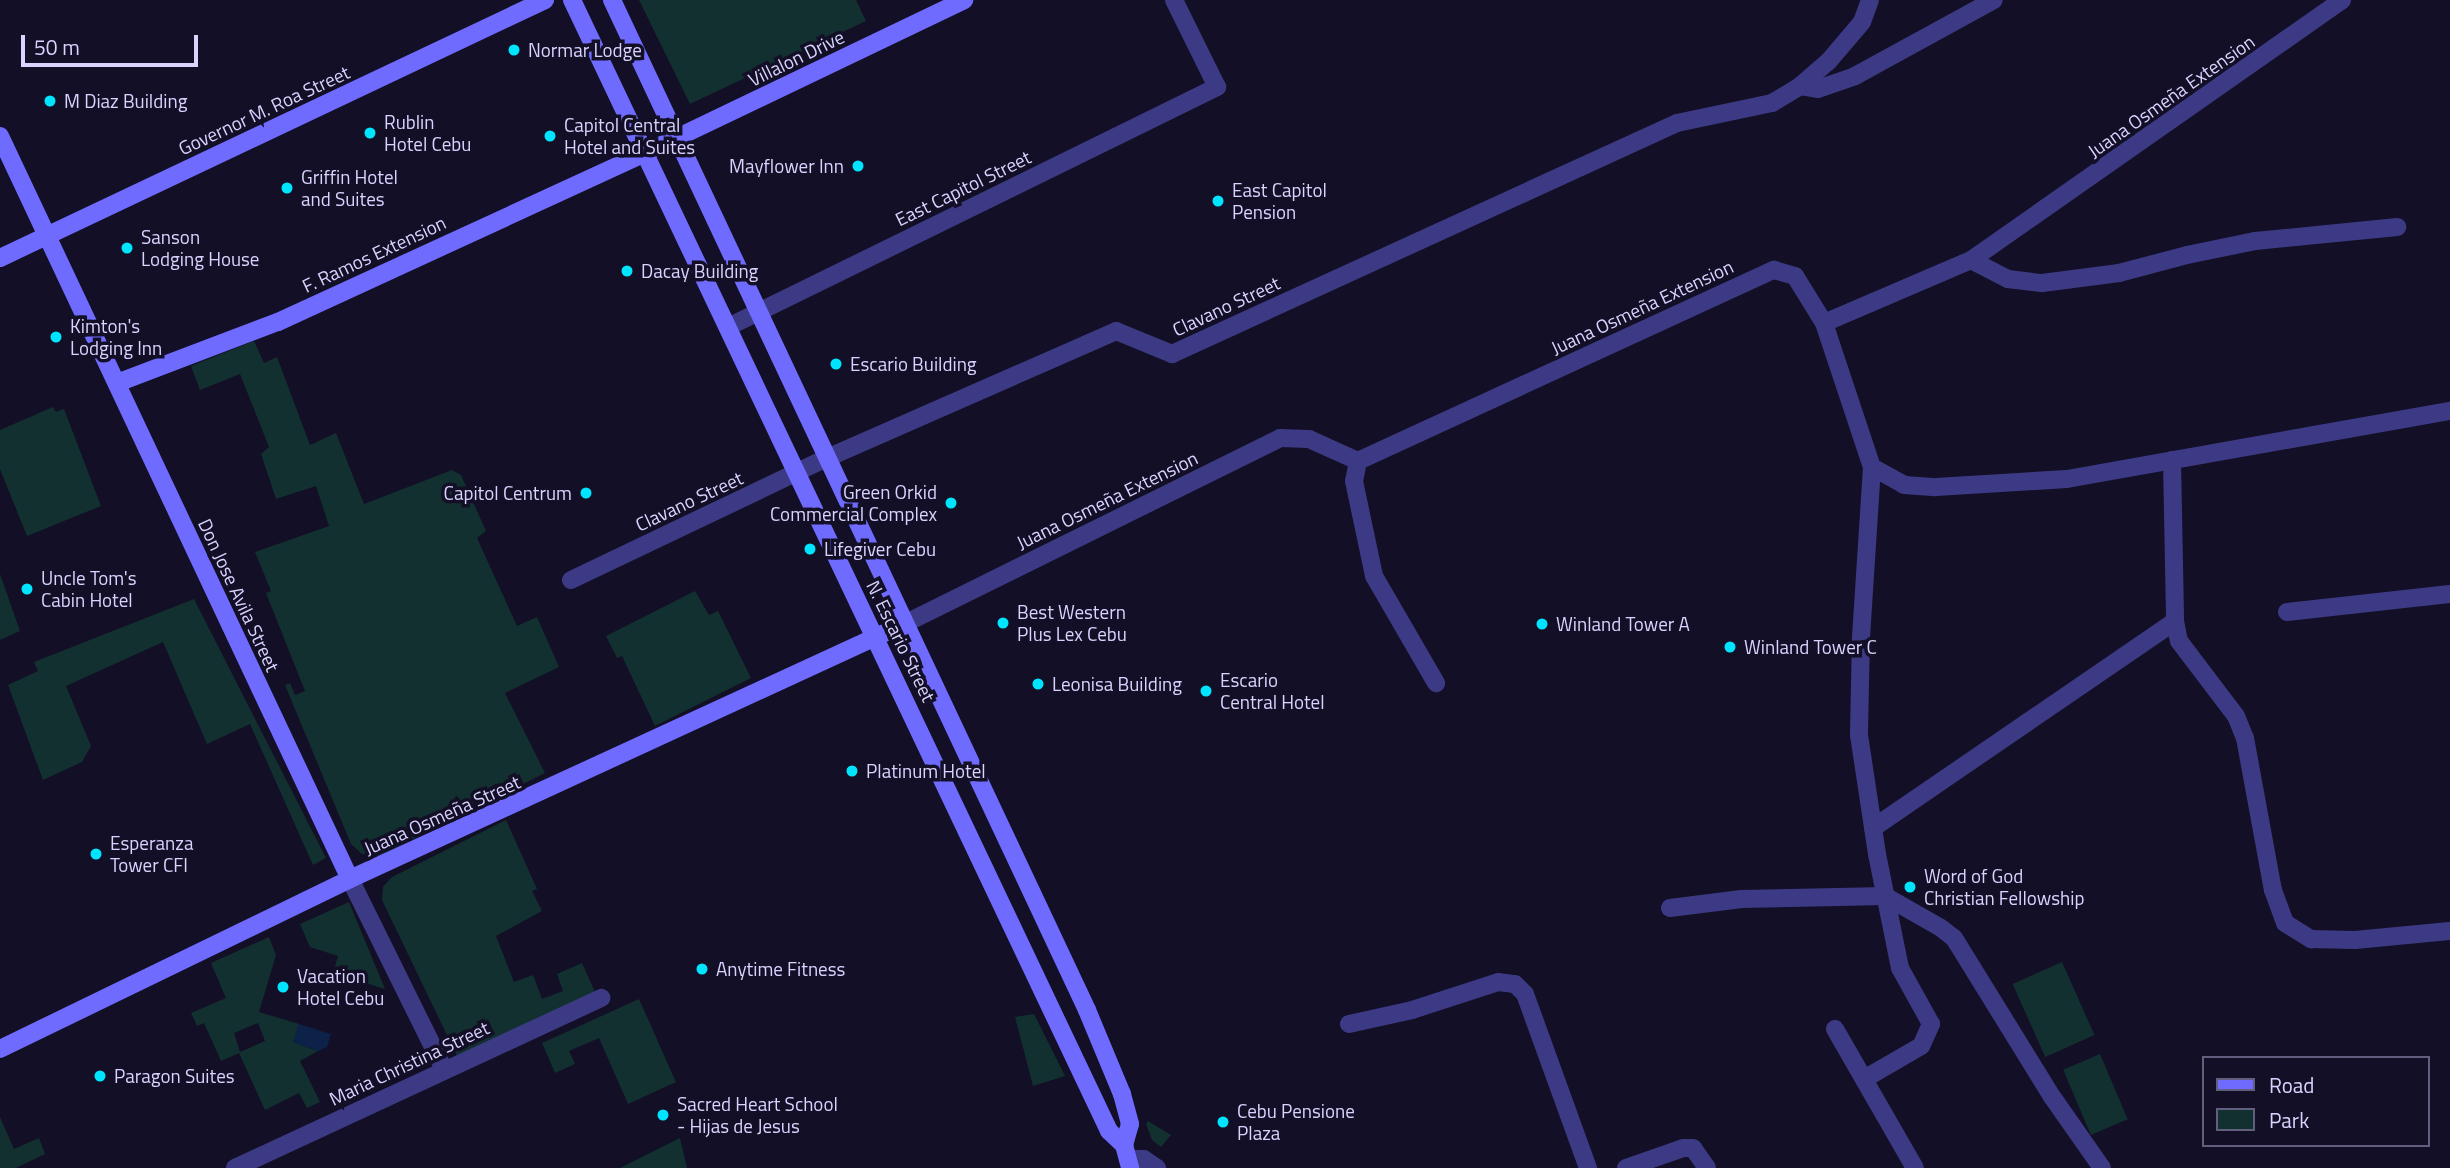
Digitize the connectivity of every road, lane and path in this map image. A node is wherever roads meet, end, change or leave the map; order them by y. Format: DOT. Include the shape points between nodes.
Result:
graph roads {
  1 [pos="545,0"];
  2 [pos="572,0"];
  3 [pos="612,0"];
  4 [pos="964,0"];
  5 [pos="1174,0"];
  6 [pos="1870,0"];
  7 [pos="1994,0"];
  8 [pos="2342,0"];
  9 [pos="1800,86"];
  10 [pos="0,136"];
  11 [pos="677,138"];
  12 [pos="645,153"];
  13 [pos="2397,227"];
  14 [pos="47,236"];
  15 [pos="0,258"];
  16 [pos="1971,260"];
  17 [pos="758,312"];
  18 [pos="1824,323"];
  19 [pos="728,327"];
  20 [pos="117,383"];
  21 [pos="2450,411"];
  22 [pos="827,458"];
  23 [pos="2172,460"];
  24 [pos="1357,461"];
  25 [pos="1871,467"];
  26 [pos="797,472"];
  27 [pos="571,580"];
  28 [pos="2450,594"];
  29 [pos="2287,612"];
  30 [pos="2175,621"];
  31 [pos="904,624"];
  32 [pos="876,637"];
  33 [pos="1436,683"];
  34 [pos="1873,828"];
  35 [pos="350,879"];
  36 [pos="1885,896"];
  37 [pos="1670,908"];
  38 [pos="2450,931"];
  39 [pos="601,998"];
  40 [pos="1349,1024"];
  41 [pos="1835,1029"];
  42 [pos="0,1049"];
  43 [pos="444,1069"];
  44 [pos="1864,1079"];
  45 [pos="1127,1158"];
  46 [pos="235,1168"];
  47 [pos="1157,1168"];
  48 [pos="1588,1168"];
  49 [pos="1626,1168"];
  50 [pos="1707,1168"];
  51 [pos="1915,1168"];
  52 [pos="2102,1168"];
  1 -- 14 [label="street, Governor M. Roa Street"];
  2 -- 12 [label="street, N. Escario Street"];
  3 -- 11 [label="street, N. Escario Street"];
  4 -- 11 [label="street, Villalon Drive"];
  5 -- 17 [label="street, East Capitol Street" via="1217,88"];
  6 -- 9 [label="street, Clavano Street" via="1862,22"];
  7 -- 9 [label="street" via="1855,76 1818,89"];
  8 -- 16 [label="street, Juana Osmeña Extension"];
  9 -- 22 [label="street, Clavano Street" via="1772,103 1677,123 1172,354 1115,331"];
  10 -- 14 [label="street, Don Jose Avila Street"];
  11 -- 12 [label="street, Villalon Drive"];
  11 -- 17 [label="street, N. Escario Street"];
  12 -- 19 [label="street, N. Escario Street"];
  12 -- 20 [label="street, F. Ramos Extension" via="278,322"];
  13 -- 16 [label="street" via="2255,241 2119,274 2042,283 2008,279"];
  14 -- 15 [label="street, Governor M. Roa Street"];
  14 -- 20 [label="street, Don Jose Avila Street"];
  16 -- 18 [label="street, Juana Osmeña Extension"];
  17 -- 19 [label="street, East Capitol Street"];
  17 -- 22 [label="street, N. Escario Street"];
  18 -- 24 [label="street, Juana Osmeña Extension" via="1795,276 1774,270"];
  18 -- 25 [label="street"];
  19 -- 26 [label="street, N. Escario Street"];
  20 -- 35 [label="street, Don Jose Avila Street"];
  21 -- 23 [label="street"];
  22 -- 26 [label="street, Clavano Street"];
  22 -- 31 [label="street, N. Escario Street"];
  23 -- 25 [label="street" via="2067,479 1936,486 1904,485"];
  23 -- 30 [label="street"];
  24 -- 31 [label="street, Juana Osmeña Extension" via="1309,439 1280,438"];
  24 -- 33 [label="street" via="1354,481 1374,576"];
  25 -- 34 [label="street" via="1859,735"];
  26 -- 27 [label="street, Clavano Street"];
  26 -- 32 [label="street, N. Escario Street"];
  28 -- 29 [label="street"];
  30 -- 34 [label="street"];
  30 -- 38 [label="street" via="2179,641 2236,716 2245,738 2273,890 2285,922 2311,939 2356,940"];
  31 -- 32 [label="street, Juana Osmeña Street"];
  31 -- 45 [label="street, N. Escario Street" via="1120,1088 1130,1124"];
  32 -- 35 [label="street, Juana Osmeña Street"];
  32 -- 45 [label="street, N. Escario Street" via="1109,1131"];
  34 -- 36 [label="street"];
  35 -- 42 [label="street, Juana Osmeña Street"];
  35 -- 43 [label="street, Don Jose Avila Street"];
  36 -- 37 [label="street" via="1741,900"];
  36 -- 44 [label="street" via="1900,968 1931,1024 1921,1046"];
  36 -- 52 [label="street" via="1954,938"];
  39 -- 43 [label="street, Maria Christina Street"];
  40 -- 48 [label="street" via="1412,1010 1498,982 1515,984 1525,994"];
  41 -- 44 [label="street"];
  43 -- 46 [label="street, Maria Christina Street"];
  44 -- 51 [label="street"];
  45 -- 47 [label="street" via="1144,1159"];
  49 -- 50 [label="street" via="1683,1148 1693,1148"];
}
